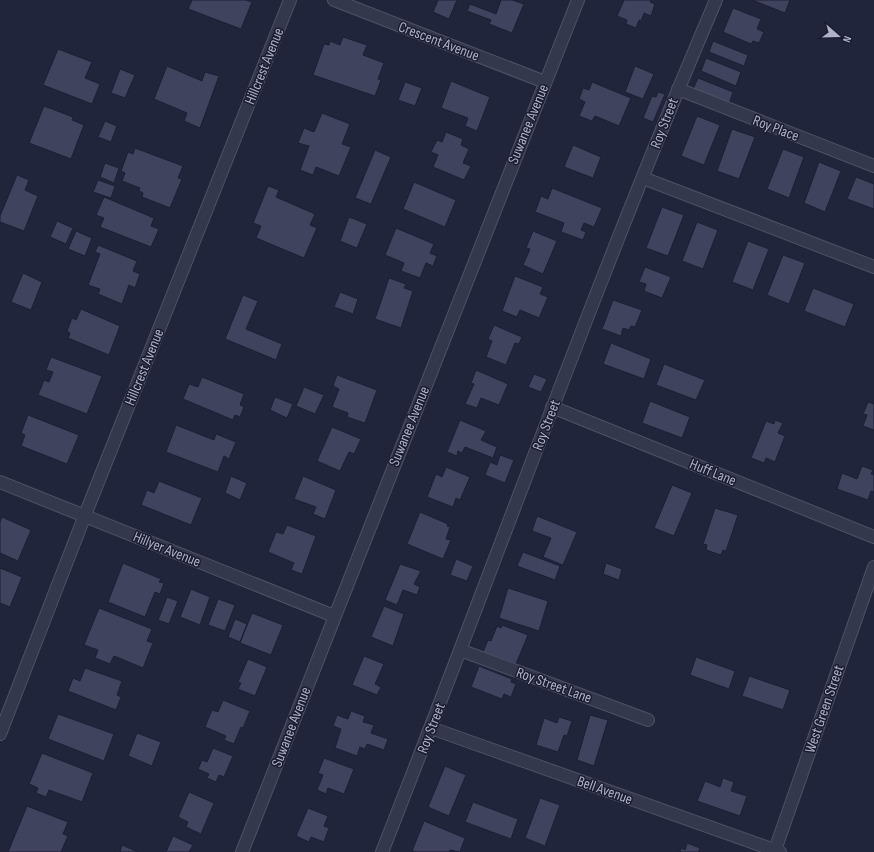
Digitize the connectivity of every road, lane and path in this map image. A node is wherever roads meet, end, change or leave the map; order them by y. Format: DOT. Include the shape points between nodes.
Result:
graph roads {
  1 [pos="290,0"];
  2 [pos="334,0"];
  3 [pos="578,0"];
  4 [pos="716,0"];
  5 [pos="545,82"];
  6 [pos="678,89"];
  7 [pos="874,166"];
  8 [pos="643,178"];
  9 [pos="874,267"];
  10 [pos="552,407"];
  11 [pos="0,482"];
  12 [pos="85,515"];
  13 [pos="874,537"];
  14 [pos="874,567"];
  15 [pos="334,616"];
  16 [pos="460,650"];
  17 [pos="648,720"];
  18 [pos="431,728"];
  19 [pos="0,734"];
  20 [pos="777,851"];
  21 [pos="242,852"];
  22 [pos="382,852"];
  1 -- 12 [label="street, Hillcrest Avenue"];
  2 -- 5 [label="street, Crescent Avenue"];
  3 -- 5 [label="street, Suwanee Avenue"];
  4 -- 6 [label="street, Roy Street"];
  5 -- 15 [label="street, Suwanee Avenue"];
  6 -- 7 [label="street, Roy Place"];
  6 -- 8 [label="street, Roy Street"];
  8 -- 9 [label="street"];
  8 -- 10 [label="street, Roy Street"];
  10 -- 13 [label="street, Huff Lane"];
  10 -- 16 [label="street, Roy Street"];
  11 -- 12 [label="street, Hillyer Avenue"];
  12 -- 15 [label="street, Hillyer Avenue"];
  12 -- 19 [label="street, Hillcrest Avenue"];
  14 -- 20 [label="street, West Green Street"];
  15 -- 21 [label="street, Suwanee Avenue"];
  16 -- 17 [label="street, Roy Street Lane"];
  16 -- 18 [label="street, Roy Street"];
  18 -- 20 [label="street, Bell Avenue"];
  18 -- 22 [label="street, Roy Street"];
}
